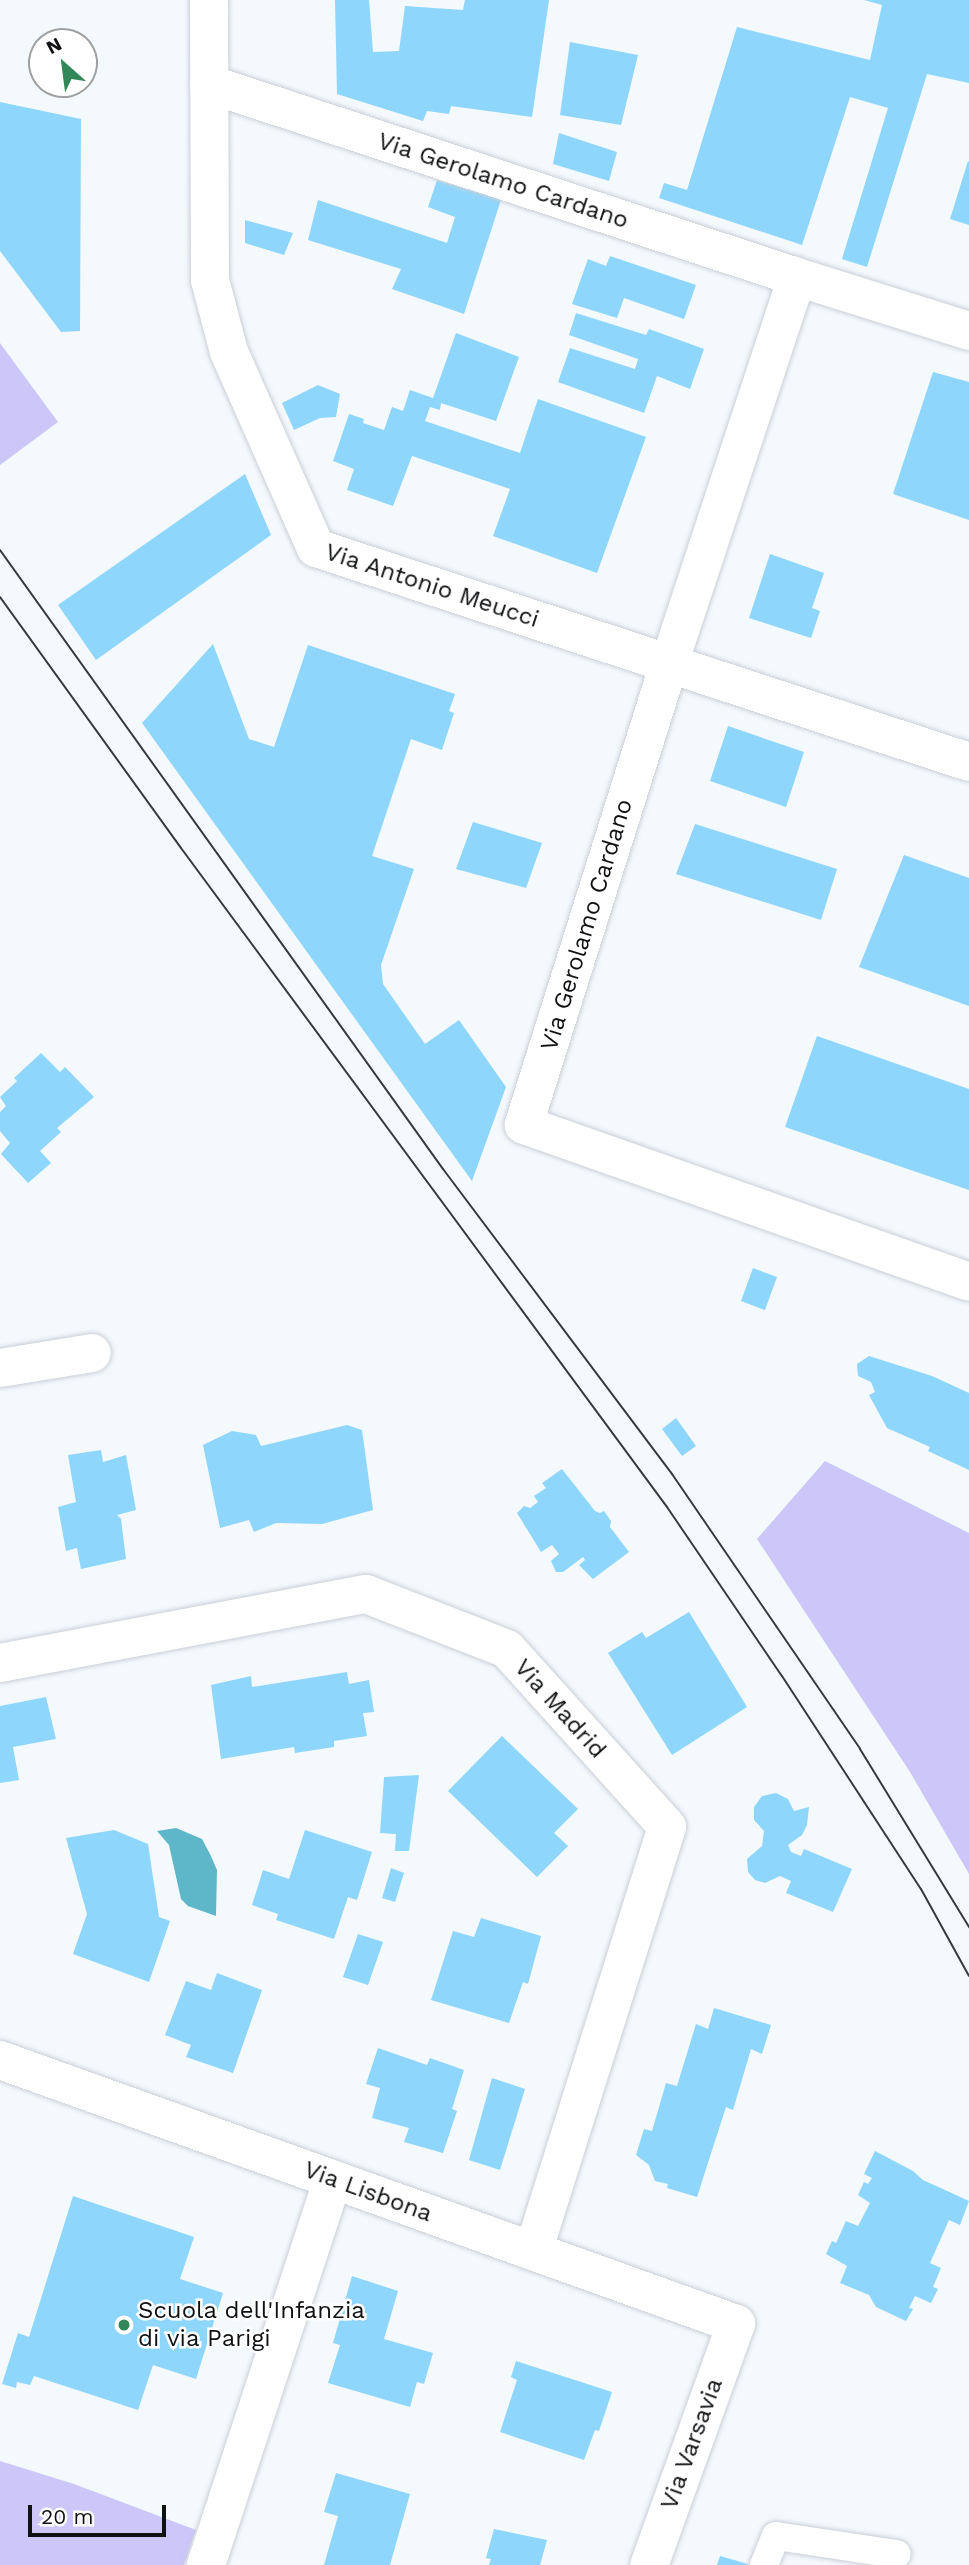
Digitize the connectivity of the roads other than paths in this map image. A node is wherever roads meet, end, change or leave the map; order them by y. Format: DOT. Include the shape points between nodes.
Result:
graph roads {
  1 [pos="209,0"];
  2 [pos="209,84"];
  3 [pos="797,277"];
  4 [pos="969,331"];
  5 [pos="669,664"];
  6 [pos="969,762"];
  7 [pos="969,1282"];
  8 [pos="92,1353"];
  9 [pos="0,1368"];
  10 [pos="0,1664"];
  11 [pos="0,2060"];
  12 [pos="333,2179"];
  13 [pos="533,2251"];
  14 [pos="736,2324"];
  15 [pos="897,2554"];
  16 [pos="205,2565"];
  17 [pos="649,2565"];
  18 [pos="764,2565"];
  1 -- 2 [label="street, Via Antonio Meucci"];
  2 -- 3 [label="street, Via Gerolamo Cardano"];
  2 -- 5 [label="street, Via Antonio Meucci" via="210,280 229,352 316,548"];
  3 -- 4 [label="street, Via Gerolamo Cardano"];
  3 -- 5 [label="street, Via Gerolamo Cardano"];
  5 -- 6 [label="street, Via Antonio Meucci"];
  5 -- 7 [label="street, Via Gerolamo Cardano" via="524,1125"];
  8 -- 9 [label="street"];
  10 -- 13 [label="street, Via Madrid" via="366,1594 506,1649 667,1827"];
  11 -- 12 [label="street, Via Lisbona"];
  12 -- 13 [label="street, Via Lisbona"];
  12 -- 16 [label="street"];
  13 -- 14 [label="street, Via Lisbona"];
  14 -- 17 [label="street, Via Varsavia"];
  15 -- 18 [label="lane" via="776,2536"];
}
